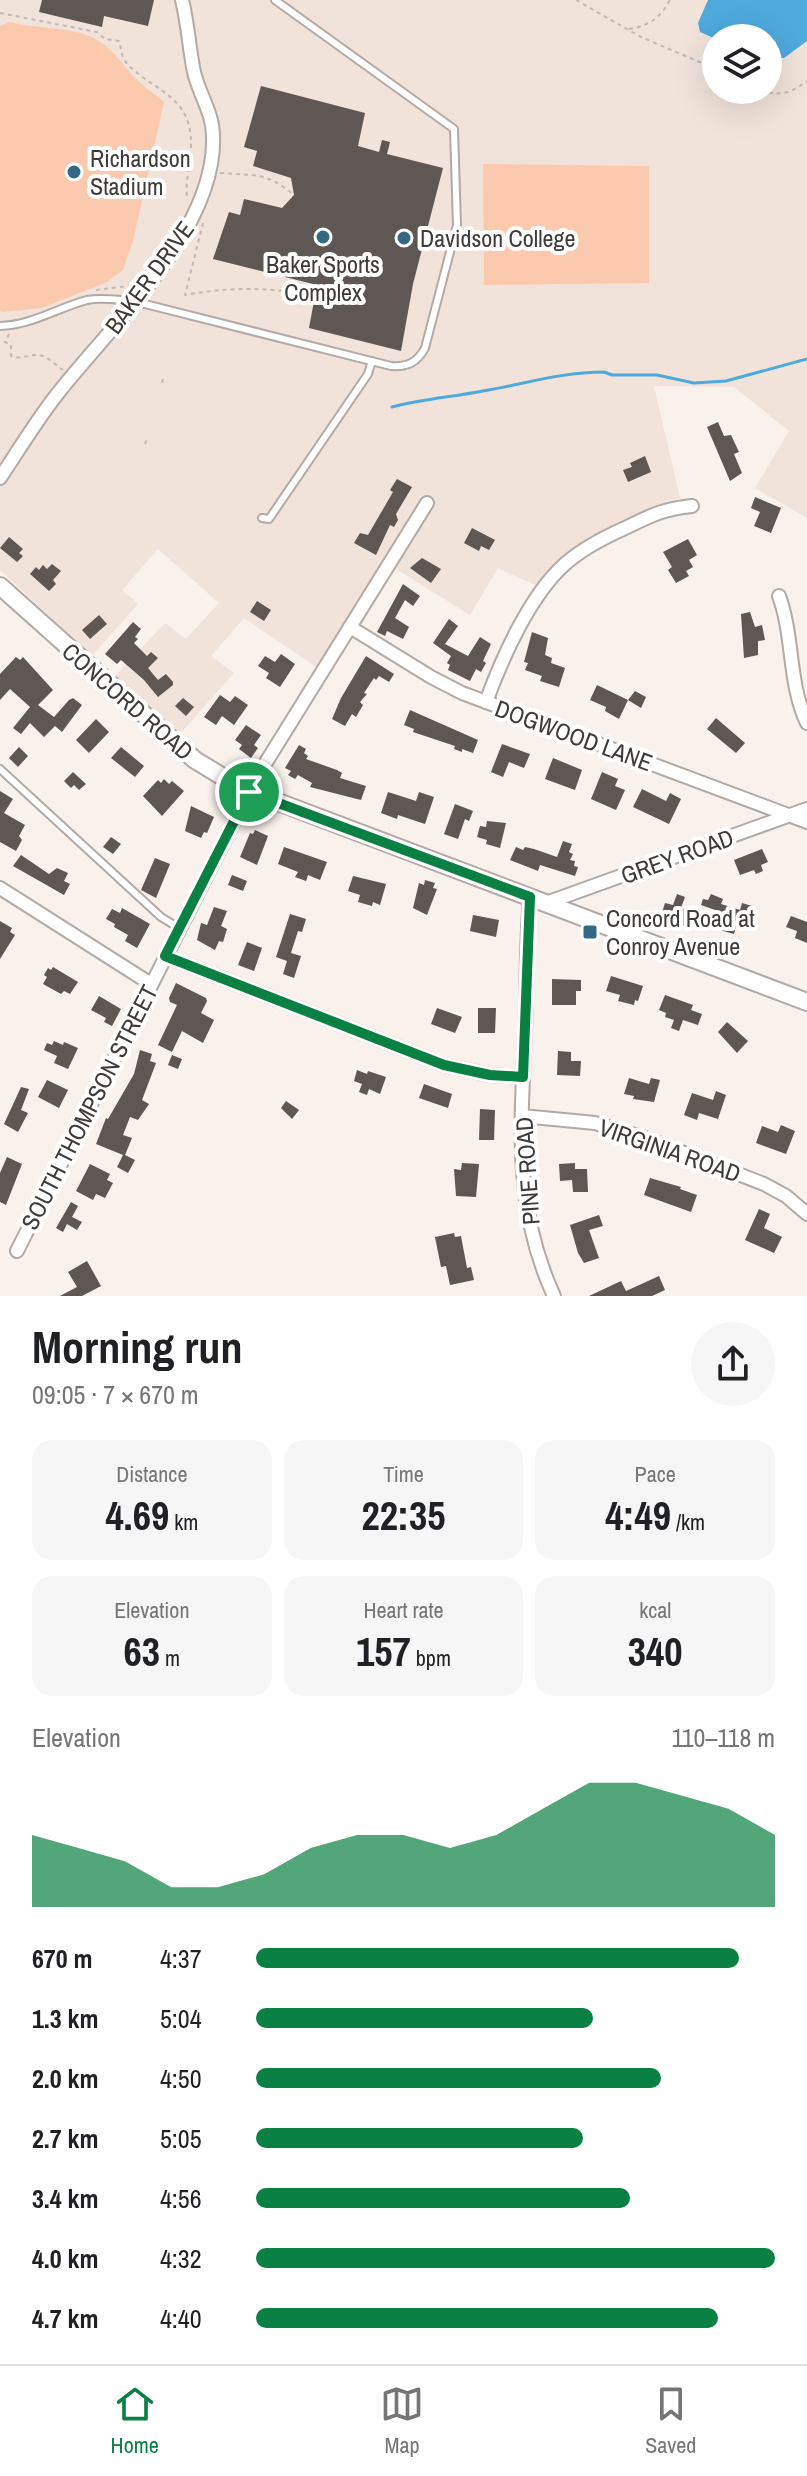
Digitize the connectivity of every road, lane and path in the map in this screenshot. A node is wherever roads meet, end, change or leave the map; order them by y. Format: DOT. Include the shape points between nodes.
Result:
graph roads {
  1 [pos="182,0"];
  2 [pos="275,0"];
  3 [pos="576,0"];
  4 [pos="670,0"];
  5 [pos="0,13"];
  6 [pos="627,29"];
  7 [pos="702,63"];
  8 [pos="807,81"];
  9 [pos="782,94"];
  10 [pos="209,173"];
  11 [pos="193,193"];
  12 [pos="294,195"];
  13 [pos="196,211"];
  14 [pos="137,281"];
  15 [pos="89,292"];
  16 [pos="312,295"];
  17 [pos="133,301"];
  18 [pos="0,326"];
  19 [pos="13,326"];
  20 [pos="372,361"];
  21 [pos="73,375"];
  22 [pos="163,378"];
  23 [pos="162,383"];
  24 [pos="147,439"];
  25 [pos="145,444"];
  26 [pos="0,478"];
  27 [pos="427,503"];
  28 [pos="692,506"];
  29 [pos="262,518"];
  30 [pos="0,586"];
  31 [pos="779,596"];
  32 [pos="350,627"];
  33 [pos="486,702"];
  34 [pos="807,723"];
  35 [pos="0,769"];
  36 [pos="249,792"];
  37 [pos="807,809"];
  38 [pos="790,815"];
  39 [pos="807,822"];
  40 [pos="0,888"];
  41 [pos="538,900"];
  42 [pos="180,928"];
  43 [pos="165,956"];
  44 [pos="151,984"];
  45 [pos="807,1002"];
  46 [pos="523,1077"];
  47 [pos="522,1116"];
  48 [pos="807,1214"];
  49 [pos="17,1251"];
  50 [pos="554,1296"];
  1 -- 10 [label="street, BAKER DRIVE" via="195,75 214,137"];
  2 -- 20 [label="lane" via="450,125 456,136 457,225 425,348 407,365"];
  3 -- 6 [label="path"];
  4 -- 6 [label="path" via="651,23"];
  5 -- 13 [label="path" via="119,41 128,65 185,112 190,123 186,187"];
  6 -- 7 [label="path"];
  8 -- 9 [label="path"];
  10 -- 12 [label="path" via="259,175 276,180"];
  10 -- 13 [label="street, BAKER DRIVE"];
  11 -- 13 [label="path"];
  13 -- 16 [label="path" via="185,295 234,288"];
  13 -- 17 [label="street, BAKER DRIVE" via="179,245"];
  14 -- 15 [label="path"];
  17 -- 19 [label="lane" via="88,300"];
  17 -- 20 [label="lane"];
  17 -- 21 [label="street, BAKER DRIVE"];
  18 -- 19 [label="lane"];
  19 -- 21 [label="path" via="5,342 11,345 11,356 36,354"];
  20 -- 29 [label="lane" via="269,519"];
  21 -- 26 [label="street, BAKER DRIVE"];
  22 -- 23 [label="path"];
  24 -- 25 [label="path"];
  27 -- 32 [label="street, SOUTH THOMPSON STREET"];
  28 -- 33 [label="street" via="664,509 564,565 529,611"];
  30 -- 36 [label="main road, CONCORD ROAD" via="195,760"];
  31 -- 34 [label="street"];
  32 -- 33 [label="street, DOGWOOD LANE" via="449,687"];
  32 -- 36 [label="street, SOUTH THOMPSON STREET"];
  33 -- 38 [label="street, DOGWOOD LANE"];
  35 -- 42 [label="lane" via="161,917"];
  36 -- 41 [label="main road, CONCORD ROAD"];
  36 -- 42 [label="street, SOUTH THOMPSON STREET"];
  37 -- 38 [label="street, GREY ROAD"];
  38 -- 39 [label="street, DOGWOOD LANE"];
  38 -- 41 [label="street, GREY ROAD"];
  40 -- 44 [label="street"];
  41 -- 45 [label="main road, CONCORD ROAD"];
  41 -- 46 [label="street, PINE ROAD"];
  42 -- 43 [label="street, SOUTH THOMPSON STREET"];
  43 -- 44 [label="street, SOUTH THOMPSON STREET"];
  43 -- 46 [label="street" via="444,1065"];
  44 -- 49 [label="street, SOUTH THOMPSON STREET"];
  46 -- 47 [label="street, PINE ROAD"];
  47 -- 48 [label="street, VIRGINIA ROAD" via="595,1123 648,1139 764,1184"];
  47 -- 50 [label="street, PINE ROAD" via="528,1223"];
}
